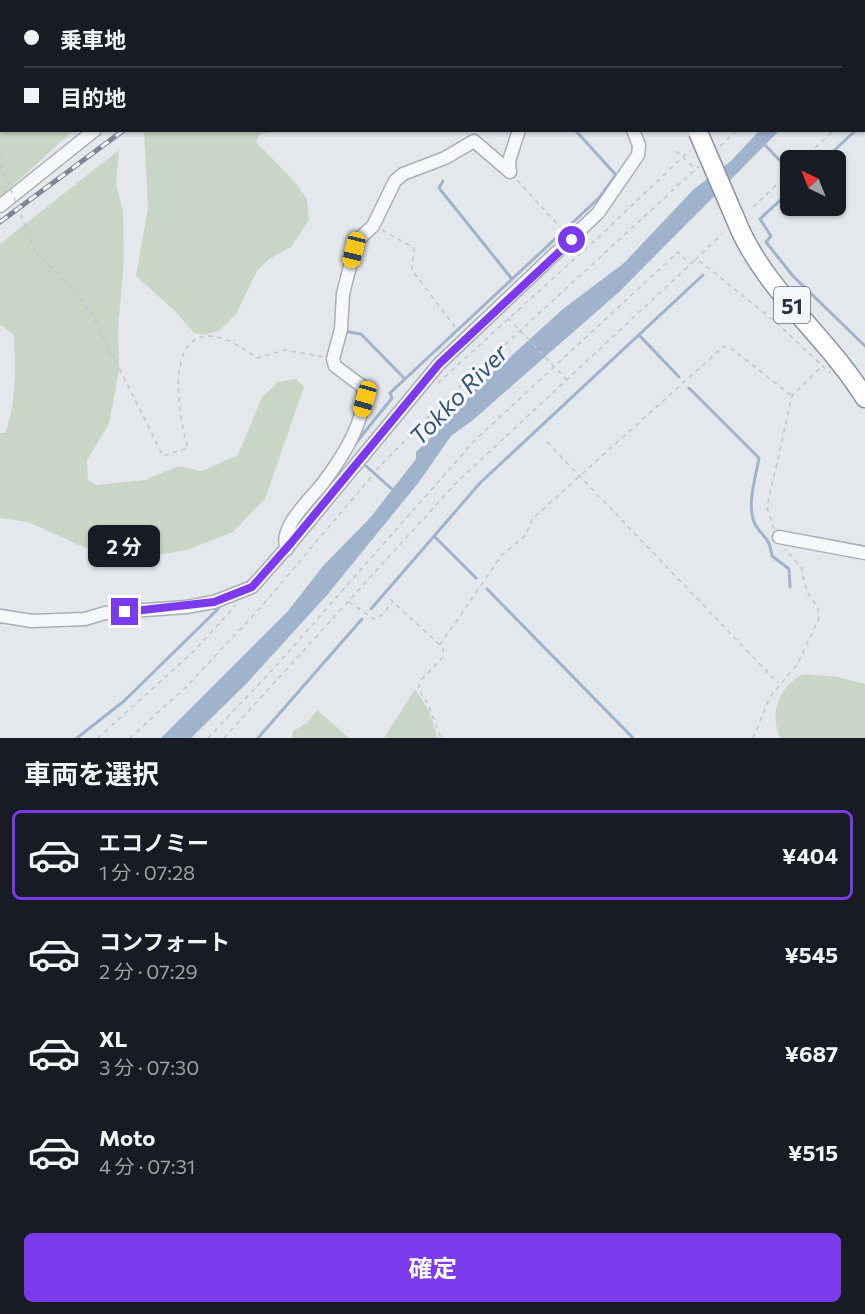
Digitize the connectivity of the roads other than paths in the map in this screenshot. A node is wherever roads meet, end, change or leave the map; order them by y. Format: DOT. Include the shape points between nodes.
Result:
graph roads {
  1 [pos="92,132"];
  2 [pos="518,132"];
  3 [pos="634,132"];
  4 [pos="698,132"];
  5 [pos="0,206"];
  6 [pos="863,389"];
  7 [pos="779,537"];
  8 [pos="287,549"];
  9 [pos="865,553"];
  10 [pos="0,616"];
  1 -- 5 [label="street"];
  2 -- 8 [label="street" via="509,161 510,172 478,142 470,142 445,158 399,177 373,226 359,239 343,294 341,329 333,359 336,366 363,387 365,399 336,463 293,519"];
  3 -- 8 [label="street" via="638,155 598,213 439,364"];
  4 -- 6 [label="highway, 51, bridge" via="735,218 765,272"];
  7 -- 9 [label="street"];
  8 -- 10 [label="street" via="245,591 214,602 85,619 32,621"];
}
